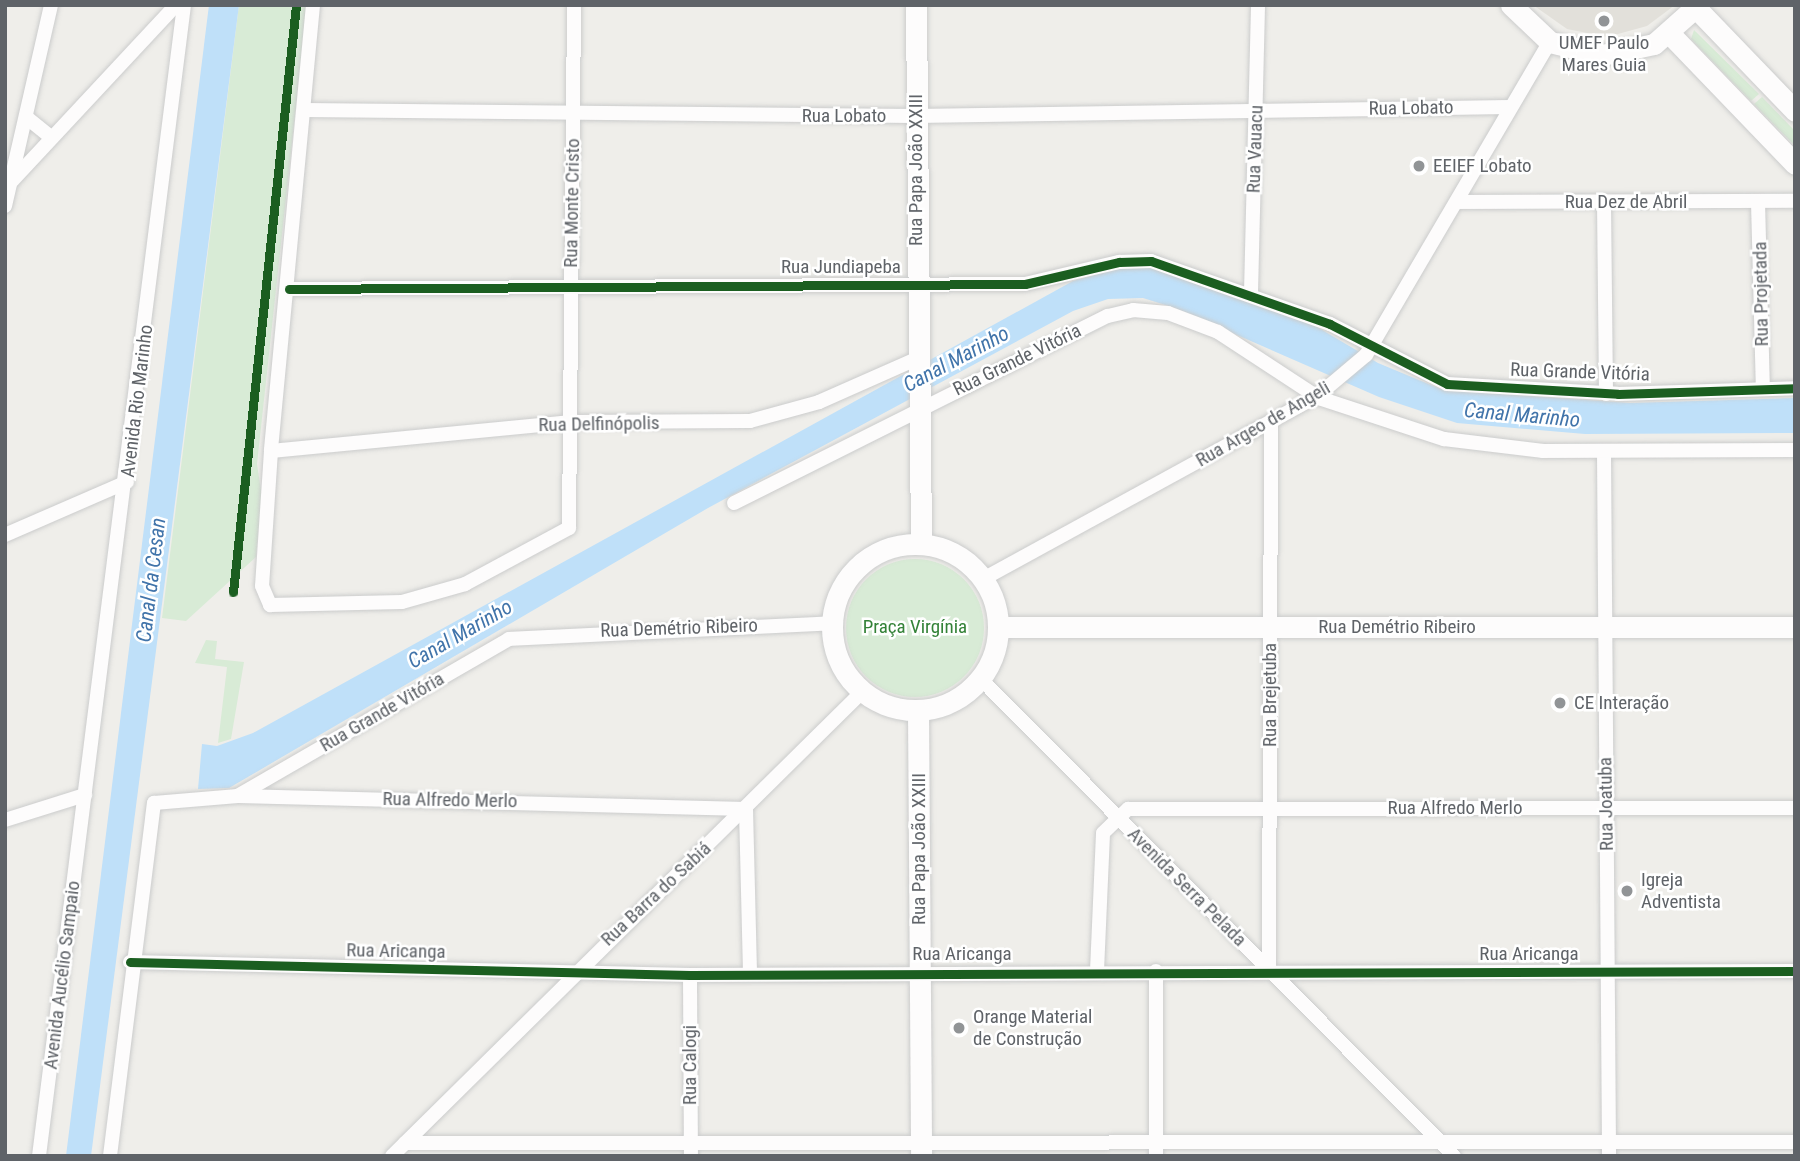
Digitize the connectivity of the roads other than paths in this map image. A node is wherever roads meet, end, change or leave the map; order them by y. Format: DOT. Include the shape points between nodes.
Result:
graph roads {
  1 [pos="51,5"];
  2 [pos="176,5"];
  3 [pos="184,5"];
  4 [pos="313,5"];
  5 [pos="574,5"];
  6 [pos="916,5"];
  7 [pos="1258,5"];
  8 [pos="1511,5"];
  9 [pos="1697,6"];
  10 [pos="1671,34"];
  11 [pos="1550,42"];
  12 [pos="1509,107"];
  13 [pos="304,110"];
  14 [pos="1256,111"];
  15 [pos="1795,111"];
  16 [pos="573,116"];
  17 [pos="915,116"];
  18 [pos="26,117"];
  19 [pos="52,138"];
  20 [pos="1795,164"];
  21 [pos="7,195"];
  22 [pos="1795,201"];
  23 [pos="1458,202"];
  24 [pos="1604,202"];
  25 [pos="1758,202"];
  26 [pos="571,282"];
  27 [pos="916,285"];
  28 [pos="289,289"];
  29 [pos="1251,293"];
  30 [pos="1370,351"];
  31 [pos="916,362"];
  32 [pos="1763,387"];
  33 [pos="1795,388"];
  34 [pos="1606,394"];
  35 [pos="1316,397"];
  36 [pos="916,406"];
  37 [pos="1271,421"];
  38 [pos="572,422"];
  39 [pos="1795,450"];
  40 [pos="271,451"];
  41 [pos="1604,452"];
  42 [pos="127,482"];
  43 [pos="734,503"];
  44 [pos="5,535"];
  45 [pos="921,544"];
  46 [pos="983,579"];
  47 [pos="831,623"];
  48 [pos="998,627"];
  49 [pos="1270,627"];
  50 [pos="1605,627"];
  51 [pos="1795,627"];
  52 [pos="528,635"];
  53 [pos="980,678"];
  54 [pos="862,692"];
  55 [pos="918,711"];
  56 [pos="85,795"];
  57 [pos="238,796"];
  58 [pos="1270,808"];
  59 [pos="1607,808"];
  60 [pos="1795,808"];
  61 [pos="746,809"];
  62 [pos="1116,815"];
  63 [pos="5,820"];
  64 [pos="130,962"];
  65 [pos="920,971"];
  66 [pos="1097,971"];
  67 [pos="1156,971"];
  68 [pos="1270,971"];
  69 [pos="1608,971"];
  70 [pos="1795,971"];
  71 [pos="572,972"];
  72 [pos="750,974"];
  73 [pos="690,975"];
  74 [pos="1439,1141"];
  75 [pos="1795,1142"];
  76 [pos="405,1143"];
  77 [pos="691,1149"];
  78 [pos="921,1149"];
  79 [pos="1156,1149"];
  80 [pos="1609,1149"];
  81 [pos="39,1156"];
  82 [pos="110,1156"];
  83 [pos="392,1156"];
  84 [pos="1454,1156"];
  1 -- 18 [label="street"];
  2 -- 19 [label="street"];
  3 -- 42 [label="street, Avenida Rio Marinho"];
  4 -- 13 [label="street"];
  5 -- 16 [label="street, Rua Monte Cristo"];
  6 -- 17 [label="street, Rua Papa João XXIII"];
  7 -- 14 [label="street, Rua Vauacu"];
  8 -- 11 [label="street"];
  9 -- 10 [label="street"];
  9 -- 15 [label="street"];
  10 -- 11 [label="street" via="1611,55"];
  10 -- 20 [label="street"];
  11 -- 12 [label="street, Rua Argeo de Angeli"];
  12 -- 14 [label="street, Rua Lobato"];
  12 -- 23 [label="street, Rua Argeo de Angeli"];
  13 -- 16 [label="street, Rua Lobato"];
  13 -- 28 [label="street"];
  14 -- 17 [label="street, Rua Lobato"];
  14 -- 29 [label="street, Rua Vauacu"];
  16 -- 17 [label="street, Rua Lobato"];
  16 -- 26 [label="street, Rua Monte Cristo"];
  17 -- 27 [label="street, Rua Papa João XXIII"];
  18 -- 19 [label="street"];
  18 -- 21 [label="street"];
  19 -- 21 [label="street"];
  22 -- 25 [label="street, Rua Dez de Abril"];
  23 -- 24 [label="street, Rua Dez de Abril"];
  23 -- 30 [label="street, Rua Argeo de Angeli"];
  24 -- 25 [label="street, Rua Dez de Abril"];
  24 -- 34 [label="street"];
  25 -- 32 [label="street, Rua Projetada"];
  26 -- 27 [label="street, Rua Jundiapeba"];
  26 -- 28 [label="street, Rua Jundiapeba"];
  26 -- 38 [label="street, Rua Monte Cristo"];
  27 -- 29 [label="street, Rua Jundiapeba" via="1047,282 1119,262 1151,261"];
  27 -- 31 [label="street, Rua Papa João XXIII"];
  28 -- 40 [label="street"];
  29 -- 30 [label="street, Rua Jundiapeba"];
  30 -- 34 [label="street, Rua Grande Vitória" via="1447,384"];
  30 -- 35 [label="street, Rua Argeo de Angeli"];
  31 -- 36 [label="street, Rua Papa João XXIII"];
  31 -- 38 [label="street, Rua Delfinópolis" via="819,402 750,421"];
  32 -- 33 [label="street, Rua Grande Vitória"];
  32 -- 34 [label="street, Rua Grande Vitória"];
  35 -- 36 [label="street, Rua Grande Vitória" via="1218,332 1146,309 1108,316"];
  35 -- 37 [label="street, Rua Argeo de Angeli"];
  35 -- 41 [label="street, Rua Grande Vitória" via="1444,439"];
  36 -- 43 [label="street, Rua Grande Vitória"];
  36 -- 45 [label="street, Rua Papa João XXIII"];
  37 -- 46 [label="street, Rua Argeo de Angeli"];
  37 -- 49 [label="street, Rua Brejetuba"];
  38 -- 40 [label="street, Rua Delfinópolis"];
  38 -- 40 [label="street, Rua Monte Cristo" via="569,528 465,584 401,602 270,605 262,586"];
  39 -- 41 [label="street, Rua Grande Vitória"];
  41 -- 50 [label="street, Rua Joatuba"];
  42 -- 44 [label="street"];
  42 -- 56 [label="street, Avenida Rio Marinho"];
  45 -- 46 [label="street" via="956,554"];
  45 -- 47 [label="street" via="891,548 863,562 843,585"];
  46 -- 48 [label="street"];
  47 -- 52 [label="street, Rua Demétrio Ribeiro"];
  47 -- 54 [label="street" via="839,662"];
  48 -- 49 [label="street, Rua Demétrio Ribeiro"];
  48 -- 53 [label="street"];
  49 -- 50 [label="street, Rua Demétrio Ribeiro"];
  49 -- 58 [label="street, Rua Brejetuba"];
  50 -- 51 [label="street, Rua Demétrio Ribeiro"];
  50 -- 59 [label="street, Rua Joatuba"];
  52 -- 57 [label="street, Rua Grande Vitória" via="489,649"];
  53 -- 55 [label="street" via="953,701"];
  53 -- 62 [label="street, Avenida Serra Pelada"];
  54 -- 55 [label="street" via="888,707"];
  54 -- 61 [label="street, Rua Barra do Sabiá"];
  55 -- 65 [label="street, Rua Papa João XXIII"];
  56 -- 63 [label="street"];
  56 -- 81 [label="street, Avenida Aucélio Sampaio"];
  57 -- 61 [label="street, Rua Alfredo Merlo"];
  57 -- 64 [label="street, Rua Alfredo Merlo" via="154,803"];
  58 -- 59 [label="street, Rua Alfredo Merlo"];
  58 -- 62 [label="street, Rua Alfredo Merlo" via="1135,809"];
  58 -- 68 [label="street, Rua Brejetuba"];
  59 -- 60 [label="street, Rua Alfredo Merlo"];
  59 -- 69 [label="street, Rua Joatuba"];
  61 -- 71 [label="street, Rua Barra do Sabiá"];
  61 -- 72 [label="street"];
  62 -- 66 [label="street" via="1103,833"];
  62 -- 68 [label="street, Avenida Serra Pelada"];
  64 -- 71 [label="street, Rua Aricanga"];
  64 -- 82 [label="street"];
  65 -- 66 [label="street, Rua Aricanga"];
  65 -- 72 [label="street, Rua Aricanga"];
  65 -- 78 [label="street, Rua Papa João XXIII"];
  66 -- 67 [label="street, Rua Aricanga"];
  67 -- 68 [label="street, Rua Aricanga"];
  67 -- 79 [label="street"];
  68 -- 69 [label="street, Rua Aricanga"];
  68 -- 74 [label="street, Avenida Serra Pelada"];
  69 -- 70 [label="street, Rua Aricanga"];
  69 -- 80 [label="street, Rua Joatuba"];
  71 -- 73 [label="street, Rua Aricanga"];
  71 -- 76 [label="street, Rua Barra do Sabiá"];
  72 -- 73 [label="street, Rua Aricanga"];
  73 -- 77 [label="street, Rua Calogi"];
  74 -- 79 [label="street"];
  74 -- 80 [label="street"];
  74 -- 84 [label="street, Avenida Serra Pelada"];
  75 -- 80 [label="street"];
  76 -- 77 [label="street"];
  76 -- 83 [label="street, Rua Barra do Sabiá"];
  77 -- 78 [label="street"];
  78 -- 79 [label="street"];
}
